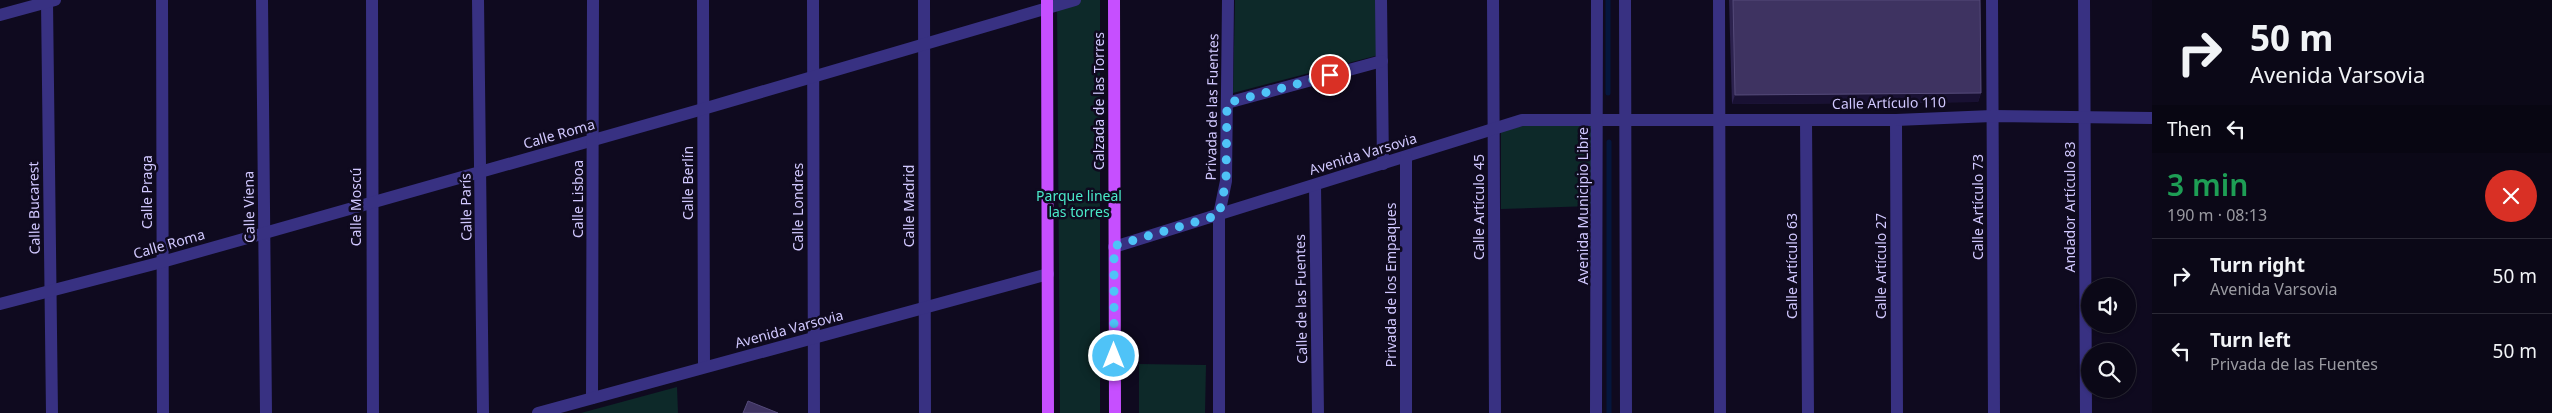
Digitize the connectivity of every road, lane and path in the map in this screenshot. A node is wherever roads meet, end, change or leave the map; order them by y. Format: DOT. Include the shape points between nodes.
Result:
graph roads {
  1 [pos="162,0"];
  2 [pos="262,0"];
  3 [pos="372,0"];
  4 [pos="478,0"];
  5 [pos="593,0"];
  6 [pos="703,0"];
  7 [pos="812,0"];
  8 [pos="924,0"];
  9 [pos="1075,0"];
  10 [pos="1114,0"];
  11 [pos="1228,0"];
  12 [pos="1381,0"];
  13 [pos="1493,0"];
  14 [pos="1597,0"];
  15 [pos="1625,0"];
  16 [pos="1719,0"];
  17 [pos="1992,0"];
  18 [pos="2084,0"];
  19 [pos="51,1"];
  20 [pos="1047,3"];
  21 [pos="0,15"];
  22 [pos="924,44"];
  23 [pos="1382,61"];
  24 [pos="812,77"];
  25 [pos="1227,103"];
  26 [pos="703,108"];
  27 [pos="1992,116"];
  28 [pos="2085,118"];
  29 [pos="2152,118"];
  30 [pos="1598,119"];
  31 [pos="1626,120"];
  32 [pos="1720,120"];
  33 [pos="1806,120"];
  34 [pos="1896,120"];
  35 [pos="1494,127"];
  36 [pos="593,140"];
  37 [pos="1406,157"];
  38 [pos="1383,164"];
  39 [pos="480,171"];
  40 [pos="1315,185"];
  41 [pos="371,202"];
  42 [pos="1219,215"];
  43 [pos="264,232"];
  44 [pos="1114,246"];
  45 [pos="162,262"];
  46 [pos="1048,274"];
  47 [pos="50,291"];
  48 [pos="0,304"];
  49 [pos="924,307"];
  50 [pos="814,338"];
  51 [pos="704,367"];
  52 [pos="592,398"];
  53 [pos="52,413"];
  54 [pos="163,413"];
  55 [pos="266,413"];
  56 [pos="373,413"];
  57 [pos="483,413"];
  58 [pos="538,413"];
  59 [pos="814,413"];
  60 [pos="925,413"];
  61 [pos="1048,413"];
  62 [pos="1115,413"];
  63 [pos="1219,413"];
  64 [pos="1318,413"];
  65 [pos="1406,413"];
  66 [pos="1495,413"];
  67 [pos="1596,413"];
  68 [pos="1626,413"];
  69 [pos="1720,413"];
  70 [pos="1808,413"];
  71 [pos="1897,413"];
  72 [pos="1994,413"];
  73 [pos="2086,413"];
  1 -- 45 [label="street, Calle Praga"];
  2 -- 43 [label="street, Calle Viena"];
  3 -- 41 [label="street, Calle Moscú"];
  4 -- 39 [label="street, Calle París"];
  5 -- 36 [label="street, Calle Lisboa"];
  6 -- 26 [label="street, Calle Berlín"];
  7 -- 24 [label="street, Calle Londres"];
  8 -- 22 [label="street, Calle Madrid"];
  9 -- 20 [label="street, Calle Roma"];
  10 -- 44 [label="main road, Calzada de las Torres"];
  11 -- 25 [label="street, Privada de las Fuentes"];
  12 -- 23 [label="street"];
  13 -- 35 [label="street, Calle Artículo 45"];
  14 -- 30 [label="street, Avenida Municipio Libre"];
  15 -- 31 [label="street"];
  16 -- 32 [label="street"];
  17 -- 27 [label="street, Calle Artículo 73"];
  18 -- 28 [label="street, Andador Artículo 83"];
  19 -- 21 [label="street"];
  19 -- 47 [label="street, Calle Bucarest"];
  20 -- 22 [label="street, Calle Roma"];
  20 -- 46 [label="main road"];
  22 -- 24 [label="street, Calle Roma"];
  22 -- 49 [label="street, Calle Madrid"];
  23 -- 25 [label="street"];
  23 -- 38 [label="street"];
  24 -- 26 [label="street, Calle Roma"];
  24 -- 50 [label="street, Calle Londres"];
  25 -- 42 [label="street, Privada de las Fuentes" via="1226,181"];
  26 -- 36 [label="street, Calle Roma"];
  26 -- 51 [label="street, Calle Berlín"];
  27 -- 28 [label="street, Calle Artículo 110"];
  27 -- 34 [label="street, Calle Artículo 110"];
  27 -- 72 [label="street, Calle Artículo 73"];
  28 -- 29 [label="street, Calle Artículo 110"];
  28 -- 73 [label="street, Andador Artículo 83"];
  30 -- 31 [label="street, Avenida Varsovia"];
  30 -- 35 [label="street, Avenida Varsovia" via="1522,120"];
  30 -- 67 [label="street, Avenida Municipio Libre"];
  31 -- 32 [label="street, Calle Artículo 110"];
  31 -- 68 [label="street"];
  32 -- 33 [label="street, Calle Artículo 110"];
  32 -- 69 [label="street"];
  33 -- 34 [label="street, Calle Artículo 110"];
  33 -- 70 [label="street, Calle Artículo 63"];
  34 -- 71 [label="street, Calle Artículo 27"];
  35 -- 37 [label="street, Avenida Varsovia"];
  35 -- 66 [label="street, Calle Artículo 45"];
  36 -- 39 [label="street, Calle Roma"];
  36 -- 52 [label="street, Calle Lisboa"];
  37 -- 38 [label="street, Avenida Varsovia"];
  37 -- 65 [label="street, Privada de los Empaques"];
  38 -- 40 [label="street, Avenida Varsovia"];
  39 -- 41 [label="street, Calle Roma"];
  39 -- 57 [label="street, Calle París"];
  40 -- 42 [label="street, Avenida Varsovia"];
  40 -- 64 [label="street, Calle de las Fuentes"];
  41 -- 43 [label="street, Calle Roma"];
  41 -- 56 [label="street, Calle Moscú"];
  42 -- 44 [label="street, Avenida Varsovia"];
  42 -- 63 [label="street, Privada de las Fuentes"];
  43 -- 45 [label="street, Calle Roma"];
  43 -- 55 [label="street, Calle Viena"];
  44 -- 62 [label="main road, Calzada de las Torres"];
  45 -- 47 [label="street, Calle Roma"];
  45 -- 54 [label="street, Calle Praga"];
  46 -- 49 [label="street, Avenida Varsovia"];
  46 -- 61 [label="main road"];
  47 -- 48 [label="street, Calle Roma"];
  47 -- 53 [label="street, Calle Bucarest"];
  49 -- 50 [label="street, Avenida Varsovia"];
  49 -- 60 [label="street, Calle Madrid"];
  50 -- 51 [label="street, Avenida Varsovia"];
  50 -- 59 [label="street, Calle Londres"];
  51 -- 52 [label="street, Avenida Varsovia"];
  52 -- 58 [label="street, Avenida Varsovia"];
}
